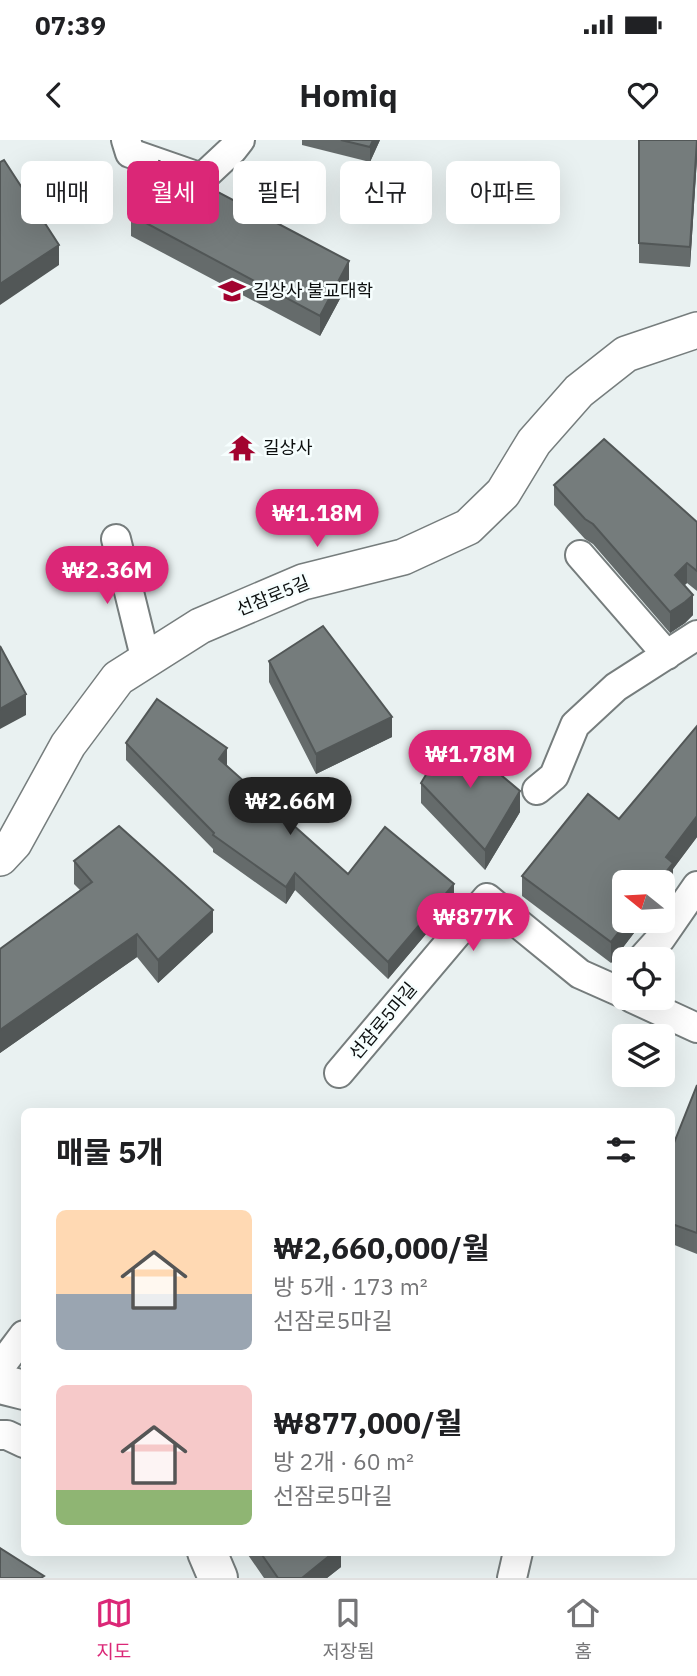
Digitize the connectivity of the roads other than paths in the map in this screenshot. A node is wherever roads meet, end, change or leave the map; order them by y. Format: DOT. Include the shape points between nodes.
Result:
graph roads {
  1 [pos="126,140"];
  2 [pos="240,140"];
  3 [pos="697,330"];
  4 [pos="116,539"];
  5 [pos="580,555"];
  6 [pos="697,635"];
  7 [pos="667,654"];
  8 [pos="146,661"];
  9 [pos="537,790"];
  10 [pos="0,858"];
  11 [pos="697,886"];
  12 [pos="652,947"];
  13 [pos="612,986"];
  14 [pos="662,1010"];
  15 [pos="697,1028"];
  16 [pos="340,1073"];
  17 [pos="21,1339"];
  18 [pos="0,1367"];
  19 [pos="0,1384"];
  20 [pos="21,1389"];
  21 [pos="0,1435"];
  22 [pos="21,1442"];
  23 [pos="209,1556"];
  24 [pos="517,1556"];
  25 [pos="218,1578"];
  26 [pos="512,1578"];
  1 -- 2 [label="street" via="130,153 202,178"];
  3 -- 8 [label="street, 선잠로5길" via="626,354 579,391 534,442 503,494 468,527 403,557 303,582 200,626"];
  4 -- 8 [label="street"];
  5 -- 7 [label="street"];
  6 -- 7 [label="street"];
  7 -- 9 [label="street" via="616,687 575,725 554,776"];
  8 -- 10 [label="street, 선잠로5길" via="118,678 101,700 68,745 15,843"];
  11 -- 12 [label="street"];
  13 -- 16 [label="street, 선잠로5마길" via="580,974 487,898"];
  14 -- 15 [label="street, 선잠로5마길"];
  17 -- 18 [label="street"];
  19 -- 20 [label="main road"];
  21 -- 22 [label="street"];
  23 -- 25 [label="main road"];
  24 -- 26 [label="street"];
}
